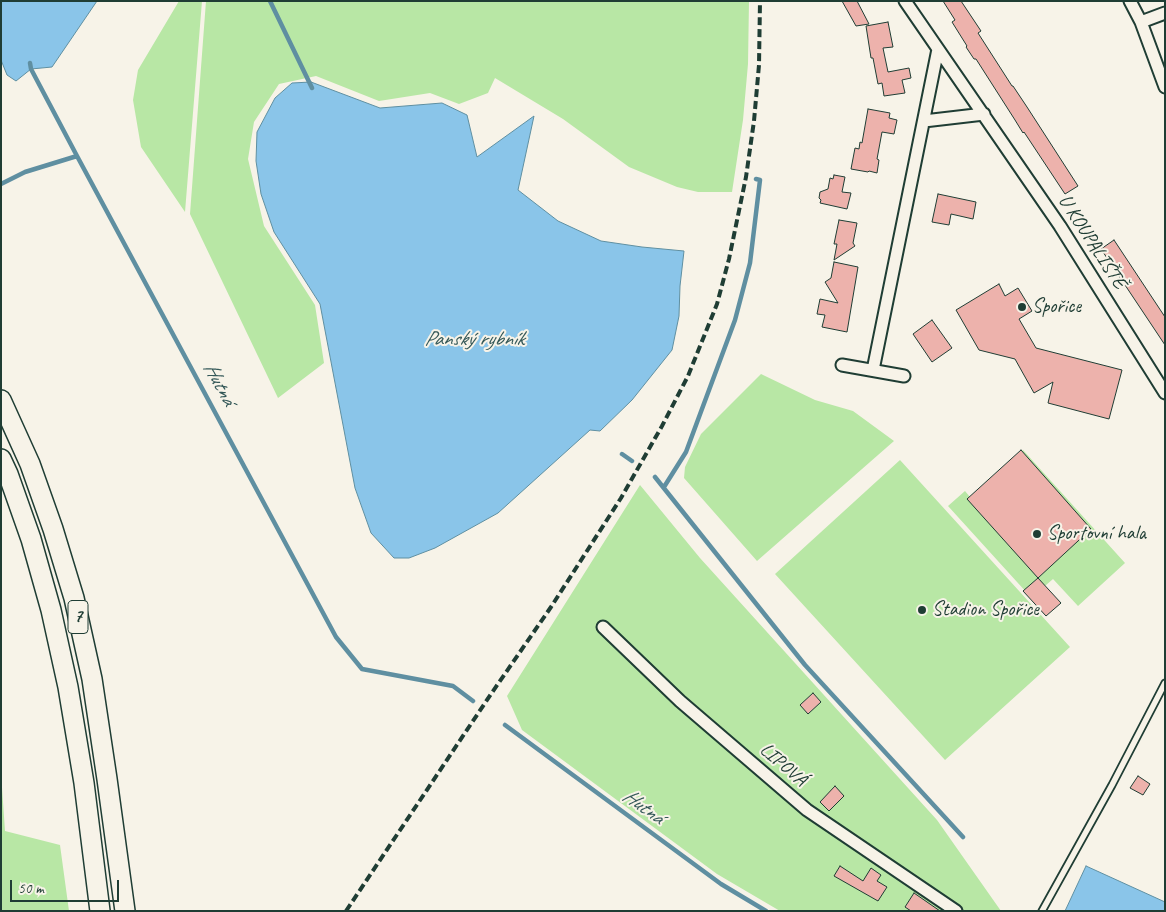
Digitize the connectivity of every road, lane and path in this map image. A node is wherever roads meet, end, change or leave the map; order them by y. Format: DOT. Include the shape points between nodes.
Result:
graph roads {
  1 [pos="905,1"];
  2 [pos="1130,1"];
  3 [pos="1165,14"];
  4 [pos="1141,22"];
  5 [pos="938,49"];
  6 [pos="1165,87"];
  7 [pos="984,114"];
  8 [pos="924,121"];
  9 [pos="842,365"];
  10 [pos="873,370"];
  11 [pos="904,376"];
  12 [pos="1165,393"];
  13 [pos="1,400"];
  14 [pos="1,459"];
  15 [pos="602,627"];
  16 [pos="1165,683"];
  17 [pos="100,911"];
  18 [pos="125,911"];
  19 [pos="956,911"];
  20 [pos="1042,911"];
  1 -- 5 [label="street, U KOUPALIŠTĚ"];
  2 -- 4 [label="street"];
  3 -- 4 [label="street"];
  4 -- 6 [label="street"];
  5 -- 7 [label="street, U KOUPALIŠTĚ"];
  5 -- 8 [label="street"];
  7 -- 8 [label="street"];
  7 -- 12 [label="street, U KOUPALIŠTĚ" via="1060,226"];
  8 -- 10 [label="street"];
  9 -- 10 [label="street"];
  10 -- 11 [label="street"];
  13 -- 18 [label="highway, 7" via="30,464 74,598 92,679"];
  14 -- 17 [label="highway, 7" via="31,539 56,629 82,773"];
  15 -- 19 [label="street, LIPOVÁ" via="680,701 807,810"];
  16 -- 20 [label="lane"];
}
